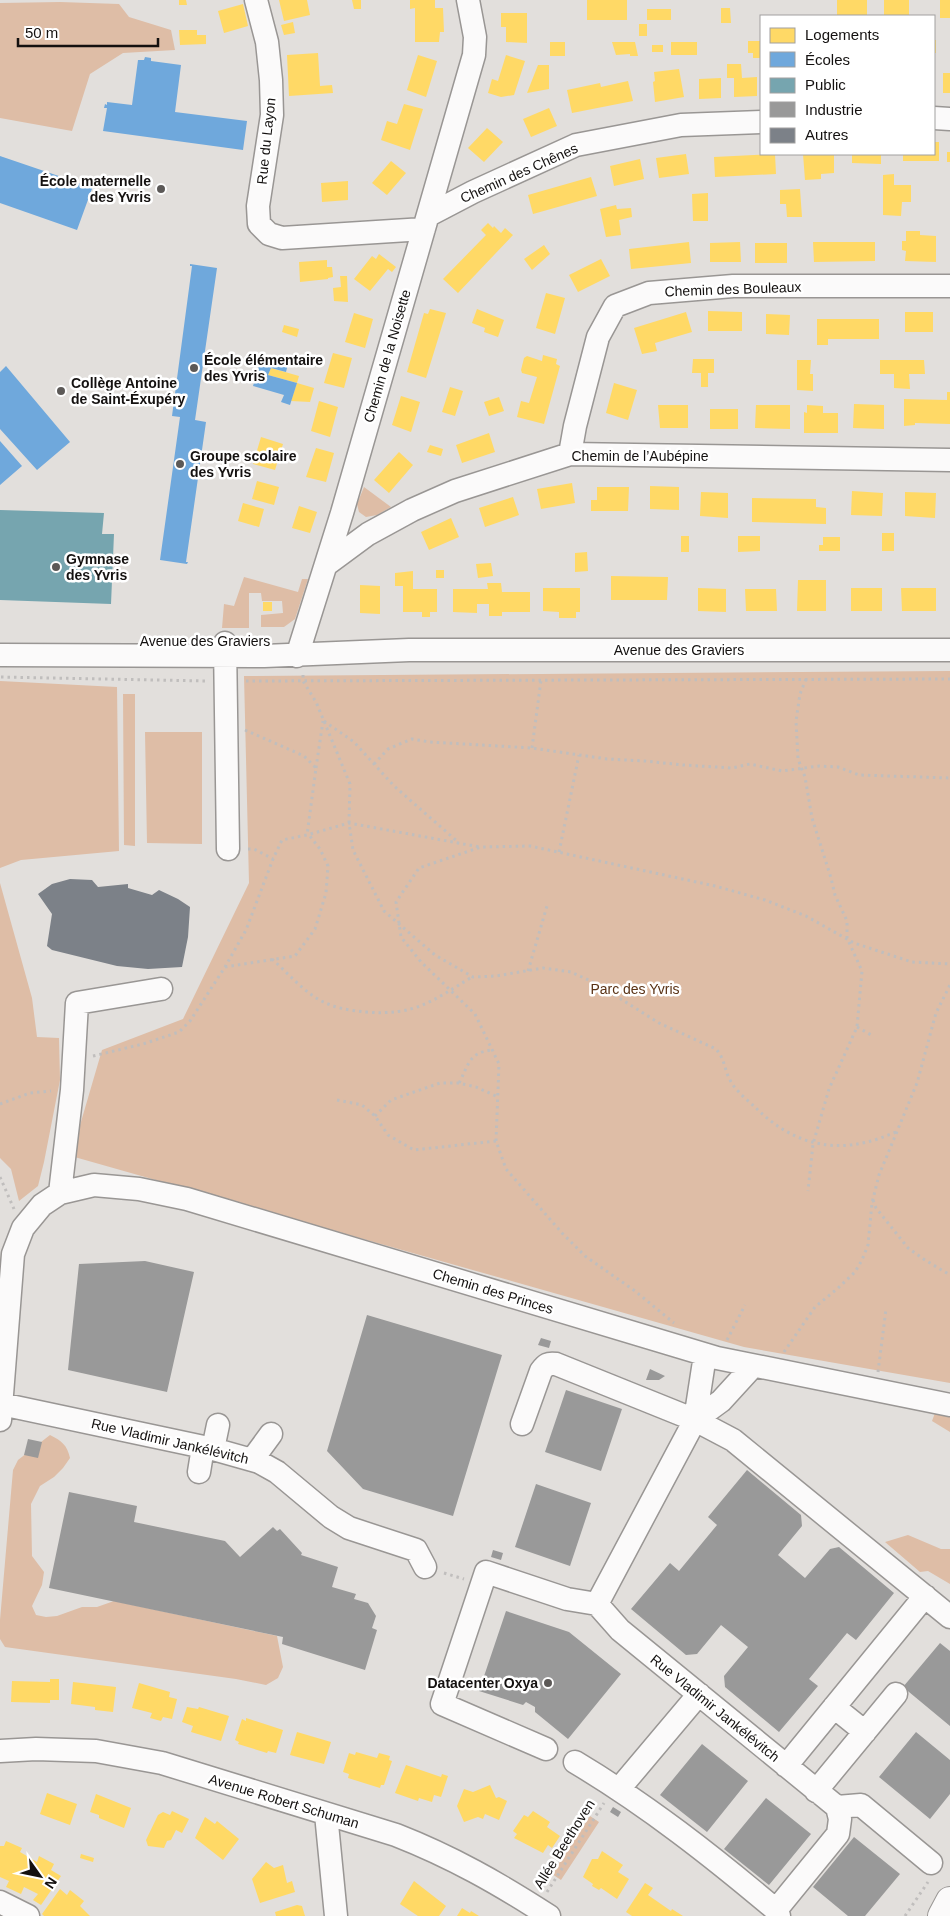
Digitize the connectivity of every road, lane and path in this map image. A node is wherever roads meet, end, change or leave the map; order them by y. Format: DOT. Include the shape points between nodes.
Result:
graph roads {
  1 [pos="256,0"];
  2 [pos="468,0"];
  3 [pos="935,118"];
  4 [pos="950,119"];
  5 [pos="760,122"];
  6 [pos="426,222"];
  7 [pos="259,224"];
  8 [pos="950,286"];
  9 [pos="570,454"];
  10 [pos="950,460"];
  11 [pos="326,564"];
  12 [pos="0,642"];
  13 [pos="300,648"];
  14 [pos="226,649"];
  15 [pos="950,650"];
  16 [pos="0,656"];
  17 [pos="0,677"];
  18 [pos="806,679"];
  19 [pos="950,679"];
  20 [pos="541,680"];
  21 [pos="226,681"];
  22 [pos="303,681"];
  23 [pos="227,721"];
  24 [pos="323,721"];
  25 [pos="532,748"];
  26 [pos="579,755"];
  27 [pos="374,764"];
  28 [pos="316,768"];
  29 [pos="802,769"];
  30 [pos="950,778"];
  31 [pos="349,822"];
  32 [pos="308,835"];
  33 [pos="460,843"];
  34 [pos="481,847"];
  35 [pos="228,849"];
  36 [pos="559,852"];
  37 [pos="273,859"];
  38 [pos="547,906"];
  39 [pos="399,924"];
  40 [pos="847,938"];
  41 [pos="272,959"];
  42 [pos="950,964"];
  43 [pos="225,967"];
  44 [pos="528,971"];
  45 [pos="473,977"];
  46 [pos="950,985"];
  47 [pos="161,989"];
  48 [pos="450,990"];
  49 [pos="857,1028"];
  50 [pos="873,1036"];
  51 [pos="493,1050"];
  52 [pos="74,1060"];
  53 [pos="459,1083"];
  54 [pos="72,1090"];
  55 [pos="498,1097"];
  56 [pos="337,1100"];
  57 [pos="0,1104"];
  58 [pos="375,1116"];
  59 [pos="896,1132"];
  60 [pos="496,1141"];
  61 [pos="813,1144"];
  62 [pos="0,1177"];
  63 [pos="808,1191"];
  64 [pos="51,1199"];
  65 [pos="873,1200"];
  66 [pos="14,1210"];
  67 [pos="950,1275"];
  68 [pos="636,1291"];
  69 [pos="745,1305"];
  70 [pos="886,1309"];
  71 [pos="711,1357"];
  72 [pos="763,1368"];
  73 [pos="876,1390"];
  74 [pos="950,1404"];
  75 [pos="0,1414"];
  76 [pos="695,1420"];
  77 [pos="522,1424"];
  78 [pos="218,1425"];
  79 [pos="270,1434"];
  80 [pos="208,1448"];
  81 [pos="252,1460"];
  82 [pos="199,1472"];
  83 [pos="417,1563"];
  84 [pos="486,1572"];
  85 [pos="925,1596"];
  86 [pos="597,1604"];
  87 [pos="950,1617"];
  88 [pos="699,1694"];
  89 [pos="896,1694"];
  90 [pos="834,1707"];
  91 [pos="865,1732"];
  92 [pos="546,1749"];
  93 [pos="0,1751"];
  94 [pos="575,1762"];
  95 [pos="786,1766"];
  96 [pos="619,1789"];
  97 [pos="816,1791"];
  98 [pos="837,1807"];
  99 [pos="326,1814"];
  100 [pos="931,1863"];
  101 [pos="950,1901"];
  102 [pos="0,1902"];
  103 [pos="543,1912"];
  104 [pos="777,1913"];
  105 [pos="28,1916"];
  106 [pos="336,1916"];
  107 [pos="905,1916"];
  108 [pos="942,1916"];
  1 -- 7 [label="street, Rue du Layon" via="267,42 272,114 258,206"];
  2 -- 6 [label="street, Chemin de la Noisette" via="475,37 474,55"];
  3 -- 4 [label="street"];
  5 -- 6 [label="street, Chemin des Chênes" via="682,125 576,145 473,192"];
  6 -- 7 [label="street, Chemin des Chênes" via="282,238 269,234"];
  6 -- 11 [label="street, Chemin de la Noisette"];
  8 -- 9 [label="street, Chemin des Bouleaux" via="732,286 650,293 615,306 598,337"];
  9 -- 10 [label="street, Chemin de l’Aubépine"];
  9 -- 11 [label="street, Chemin de l’Aubépine" via="455,491 412,510 368,534"];
  11 -- 13 [label="street, Chemin de la Noisette"];
  12 -- 14 [label="street, Avenue des Graviers"];
  13 -- 14 [label="street, Avenue des Graviers"];
  13 -- 15 [label="street, Avenue des Graviers"];
  14 -- 16 [label="street, Avenue des Graviers"];
  14 -- 21 [label="street"];
  17 -- 21 [label="path"];
  18 -- 19 [label="path"];
  18 -- 20 [label="path"];
  18 -- 29 [label="path" via="796,722 798,759"];
  20 -- 22 [label="path"];
  20 -- 25 [label="path"];
  21 -- 22 [label="path"];
  21 -- 23 [label="street"];
  22 -- 24 [label="path"];
  23 -- 28 [label="path" via="304,756"];
  23 -- 35 [label="street"];
  24 -- 27 [label="path" via="354,742"];
  24 -- 28 [label="path"];
  24 -- 31 [label="path" via="350,784"];
  25 -- 26 [label="path"];
  25 -- 27 [label="path" via="412,739 388,749"];
  26 -- 29 [label="path" via="683,765 732,768 750,764 782,771"];
  26 -- 36 [label="path"];
  27 -- 33 [label="path" via="394,786"];
  28 -- 32 [label="path"];
  29 -- 30 [label="path" via="838,767 859,774"];
  29 -- 40 [label="path" via="812,818 835,896 847,921"];
  31 -- 32 [label="path"];
  31 -- 33 [label="path"];
  31 -- 39 [label="path" via="353,850 384,911"];
  32 -- 37 [label="path" via="282,840"];
  32 -- 41 [label="path" via="328,866 326,894 316,929 295,956"];
  33 -- 34 [label="path"];
  34 -- 36 [label="path" via="530,846"];
  34 -- 39 [label="path" via="419,868 396,902"];
  35 -- 37 [label="path" via="254,849"];
  36 -- 40 [label="path" via="765,900 806,916"];
  37 -- 43 [label="path" via="246,930"];
  38 -- 44 [label="path"];
  39 -- 45 [label="path" via="435,955"];
  39 -- 48 [label="path" via="401,937"];
  40 -- 42 [label="path" via="912,962"];
  40 -- 49 [label="path" via="862,971"];
  41 -- 43 [label="path"];
  41 -- 48 [label="path" via="316,997 354,1011 393,1013 413,1010"];
  43 -- 52 [label="path" via="190,1021 179,1032"];
  44 -- 45 [label="path"];
  44 -- 61 [label="path" via="543,968 571,972 597,984 659,1023 716,1049 722,1056 730,1080 770,1122"];
  45 -- 48 [label="path"];
  46 -- 59 [label="path" via="936,1013 917,1083"];
  47 -- 52 [label="street" via="77,1003"];
  48 -- 51 [label="path" via="475,1014"];
  49 -- 50 [label="path"];
  49 -- 61 [label="path" via="829,1089"];
  51 -- 53 [label="path" via="481,1051 474,1056"];
  51 -- 55 [label="path" via="499,1064"];
  52 -- 54 [label="street"];
  53 -- 55 [label="path"];
  53 -- 58 [label="path" via="440,1083 391,1100"];
  54 -- 57 [label="path" via="30,1092"];
  54 -- 64 [label="street"];
  55 -- 60 [label="path"];
  56 -- 58 [label="path" via="362,1104"];
  58 -- 60 [label="path" via="388,1136 414,1150"];
  59 -- 61 [label="path" via="866,1143"];
  59 -- 65 [label="path"];
  60 -- 68 [label="path" via="506,1169 585,1256"];
  61 -- 63 [label="path"];
  62 -- 66 [label="path"];
  64 -- 71 [label="street, Chemin des Princes" via="94,1184 187,1199"];
  64 -- 75 [label="street" via="24,1228 14,1254"];
  65 -- 67 [label="path" via="908,1248"];
  65 -- 72 [label="path" via="868,1245 855,1272 815,1307"];
  69 -- 71 [label="path"];
  70 -- 73 [label="path"];
  71 -- 72 [label="street, Chemin des Princes"];
  71 -- 76 [label="street"];
  72 -- 73 [label="street, Chemin des Princes"];
  72 -- 76 [label="street"];
  73 -- 74 [label="street, Chemin des Princes"];
  75 -- 80 [label="street, Rue Vladimir Jankélévitch"];
  76 -- 77 [label="street" via="549,1363 541,1371"];
  76 -- 85 [label="street" via="733,1440"];
  76 -- 86 [label="street"];
  78 -- 80 [label="street"];
  79 -- 81 [label="street"];
  80 -- 81 [label="street, Rue Vladimir Jankélévitch"];
  80 -- 82 [label="street"];
  81 -- 83 [label="street, Rue Vladimir Jankélévitch" via="277,1472 349,1528"];
  83 -- 84 [label="path" via="463,1579"];
  84 -- 86 [label="street" via="566,1598"];
  84 -- 92 [label="street" via="442,1704"];
  85 -- 87 [label="street"];
  85 -- 90 [label="street"];
  86 -- 88 [label="street, Rue Vladimir Jankélévitch" via="620,1630"];
  88 -- 95 [label="street, Rue Vladimir Jankélévitch"];
  88 -- 96 [label="street"];
  89 -- 91 [label="street"];
  90 -- 91 [label="street"];
  90 -- 95 [label="street"];
  91 -- 97 [label="street"];
  93 -- 99 [label="street, Avenue Robert Schuman" via="69,1750 126,1755 162,1763"];
  94 -- 96 [label="street"];
  95 -- 97 [label="street, Rue Vladimir Jankélévitch"];
  96 -- 103 [label="path, Allée Beethoven" via="609,1795"];
  96 -- 104 [label="street" via="704,1851"];
  97 -- 98 [label="street, Rue Vladimir Jankélévitch"];
  98 -- 100 [label="street" via="861,1805"];
  98 -- 104 [label="street" via="840,1819 838,1834"];
  99 -- 103 [label="street, Avenue Robert Schuman" via="396,1835 442,1854 491,1879"];
  99 -- 106 [label="street"];
  100 -- 107 [label="path" via="929,1880"];
  101 -- 108 [label="main road"];
  102 -- 105 [label="street"];
}
